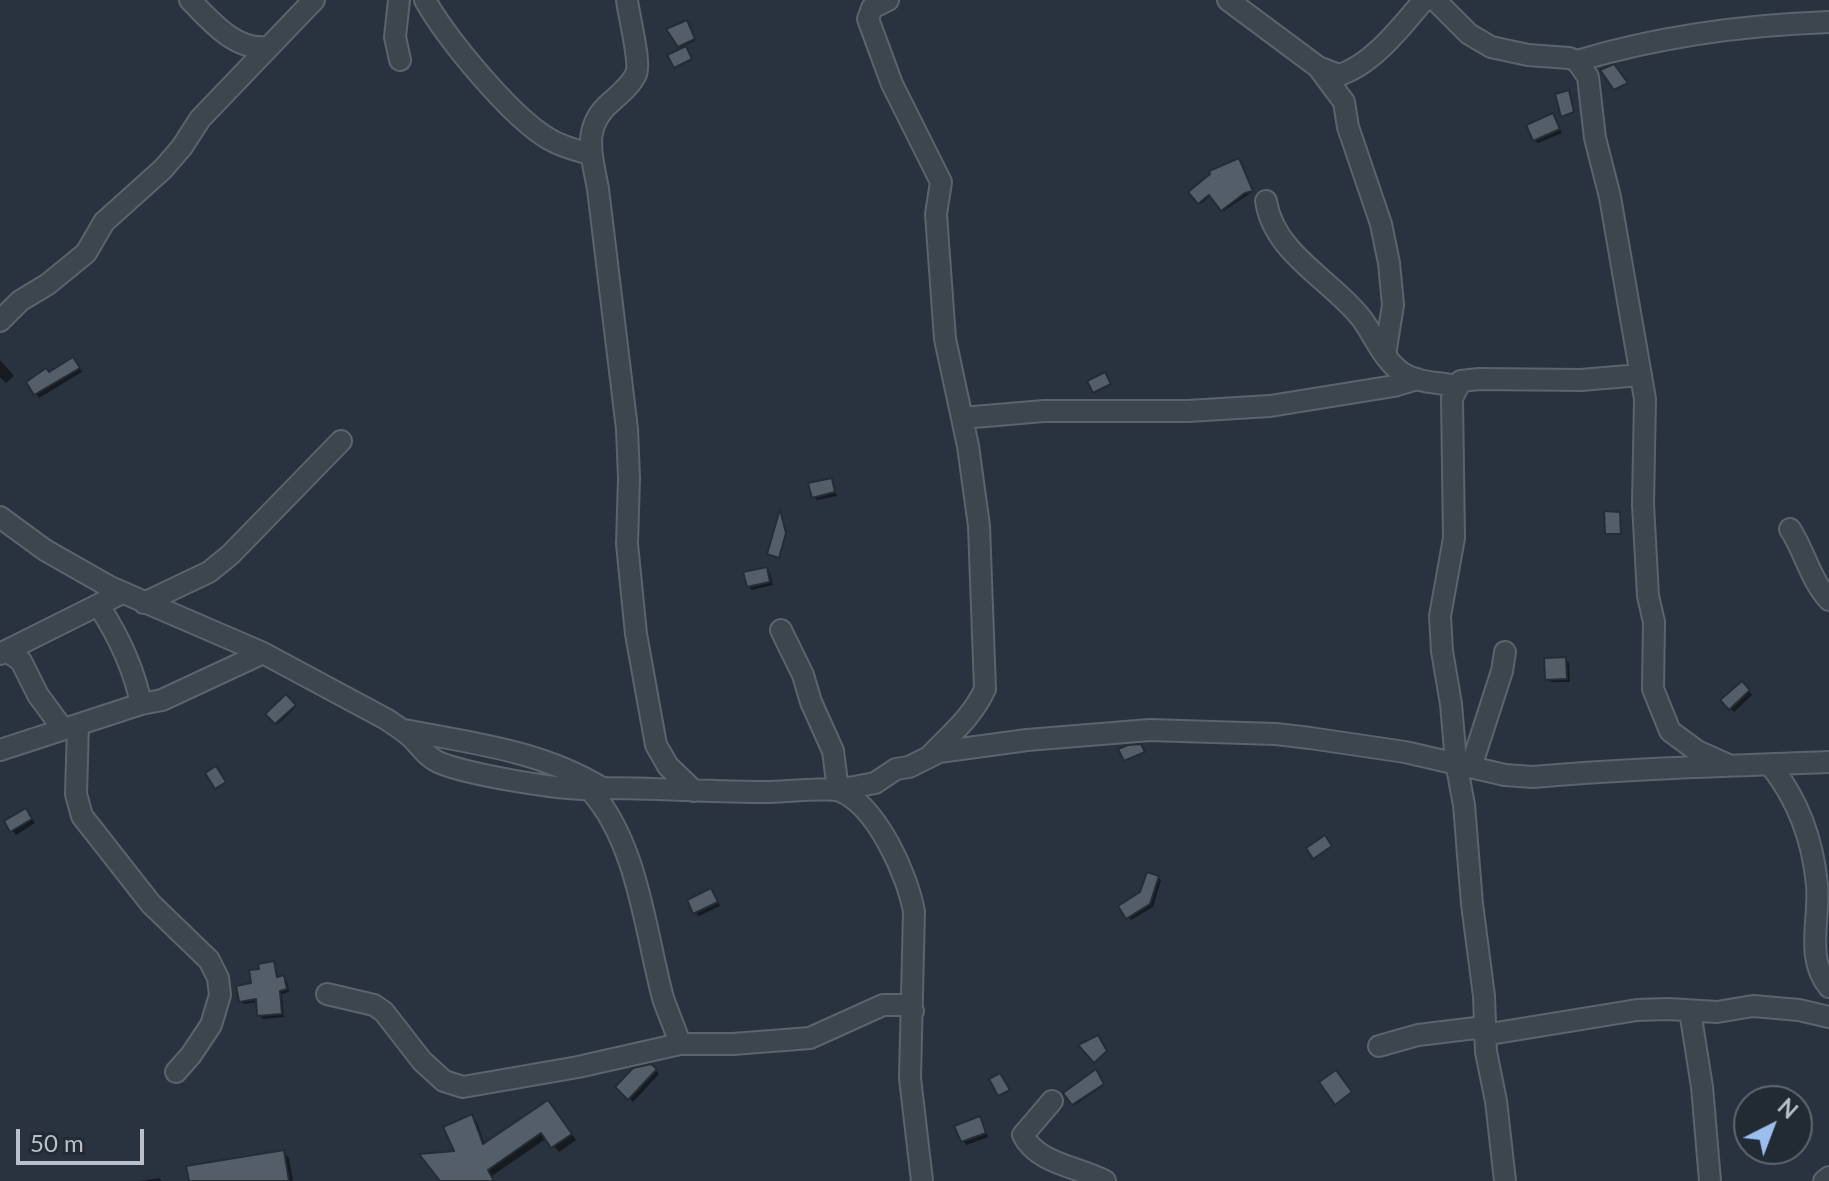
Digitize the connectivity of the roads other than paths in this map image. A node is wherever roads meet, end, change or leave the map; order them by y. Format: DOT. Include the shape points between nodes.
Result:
graph roads {
  1 [pos="190,0"];
  2 [pos="314,0"];
  3 [pos="399,0"];
  4 [pos="425,0"];
  5 [pos="627,0"];
  6 [pos="888,0"];
  7 [pos="1228,0"];
  8 [pos="1424,0"];
  9 [pos="1435,0"];
  10 [pos="1829,22"];
  11 [pos="267,47"];
  12 [pos="400,60"];
  13 [pos="1577,61"];
  14 [pos="1318,67"];
  15 [pos="590,154"];
  16 [pos="1266,201"];
  17 [pos="0,321"];
  18 [pos="1385,355"];
  19 [pos="1640,375"];
  20 [pos="1417,379"];
  21 [pos="1456,386"];
  22 [pos="962,418"];
  23 [pos="341,441"];
  24 [pos="0,517"];
  25 [pos="1790,529"];
  26 [pos="122,593"];
  27 [pos="1829,600"];
  28 [pos="144,603"];
  29 [pos="99,606"];
  30 [pos="781,630"];
  31 [pos="1505,652"];
  32 [pos="4,653"];
  33 [pos="263,653"];
  34 [pos="141,704"];
  35 [pos="70,727"];
  36 [pos="404,730"];
  37 [pos="0,750"];
  38 [pos="930,756"];
  39 [pos="1829,762"];
  40 [pos="1726,764"];
  41 [pos="1463,765"];
  42 [pos="1771,766"];
  43 [pos="596,789"];
  44 [pos="838,790"];
  45 [pos="694,791"];
  46 [pos="1829,987"];
  47 [pos="327,994"];
  48 [pos="913,1011"];
  49 [pos="1690,1011"];
  50 [pos="1829,1017"];
  51 [pos="1484,1031"];
  52 [pos="680,1044"];
  53 [pos="1379,1046"];
  54 [pos="176,1072"];
  55 [pos="1052,1101"];
  56 [pos="1829,1177"];
  57 [pos="922,1181"];
  58 [pos="1105,1181"];
  59 [pos="1505,1181"];
  60 [pos="1710,1181"];
  61 [pos="1824,1181"];
  1 -- 11 [label="street" via="220,30 243,44"];
  2 -- 11 [label="street"];
  3 -- 12 [label="street" via="395,37"];
  4 -- 15 [label="street" via="443,30 519,114 548,139"];
  5 -- 15 [label="street" via="636,74 596,118"];
  6 -- 22 [label="street" via="872,8 868,19 892,84 941,182 936,214 945,339"];
  7 -- 14 [label="street"];
  8 -- 14 [label="street" via="1361,64 1339,75"];
  9 -- 13 [label="street" via="1469,34 1491,47"];
  10 -- 13 [label="street" via="1714,30"];
  11 -- 17 [label="street" via="200,119 156,177 104,222 86,253"];
  13 -- 19 [label="street" via="1591,88 1595,138"];
  14 -- 18 [label="street" via="1344,102 1381,224 1393,305"];
  15 -- 45 [label="street" via="627,429 628,555 647,700 656,745 668,766"];
  16 -- 18 [label="street" via="1282,238 1361,318"];
  18 -- 20 [label="street"];
  19 -- 21 [label="street" via="1479,379"];
  19 -- 40 [label="street" via="1653,689 1670,731"];
  20 -- 21 [label="street"];
  20 -- 22 [label="street" via="1270,406"];
  21 -- 41 [label="street" via="1451,408 1454,550 1440,616"];
  22 -- 38 [label="street" via="979,526 985,689 967,718"];
  23 -- 28 [label="street" via="230,555 209,572"];
  24 -- 26 [label="street" via="45,550"];
  25 -- 27 [label="street"];
  26 -- 28 [label="street"];
  26 -- 29 [label="street"];
  28 -- 33 [label="street"];
  29 -- 32 [label="street"];
  29 -- 34 [label="street" via="131,667"];
  30 -- 44 [label="street" via="833,751"];
  31 -- 41 [label="street"];
  32 -- 35 [label="street" via="21,661 38,695"];
  33 -- 34 [label="street" via="162,700"];
  33 -- 36 [label="street"];
  34 -- 35 [label="street"];
  35 -- 37 [label="street"];
  35 -- 54 [label="street" via="82,816 151,904 209,960 218,978 220,995 211,1025"];
  36 -- 43 [label="street" via="526,755 573,772"];
  36 -- 43 [label="street" via="436,762 454,768"];
  38 -- 41 [label="street" via="1027,740 1150,730 1287,735"];
  38 -- 44 [label="street" via="875,783"];
  39 -- 42 [label="street"];
  40 -- 41 [label="street" via="1533,777"];
  40 -- 42 [label="street"];
  41 -- 51 [label="street"];
  42 -- 46 [label="street" via="1787,786 1810,848 1817,888 1817,966"];
  43 -- 45 [label="street"];
  43 -- 52 [label="street" via="619,835"];
  44 -- 45 [label="street"];
  44 -- 48 [label="street" via="881,830 912,897"];
  47 -- 52 [label="street" via="374,1005 422,1061 444,1081 463,1087"];
  48 -- 52 [label="street" via="904,1005 883,1005 810,1038"];
  48 -- 57 [label="street" via="910,1078"];
  49 -- 50 [label="street" via="1753,1006"];
  49 -- 51 [label="street" via="1637,1010"];
  49 -- 60 [label="street"];
  51 -- 53 [label="street" via="1418,1035"];
  51 -- 59 [label="street"];
  55 -- 58 [label="street" via="1023,1135 1027,1143 1046,1157"];
  56 -- 61 [label="street"];
}
